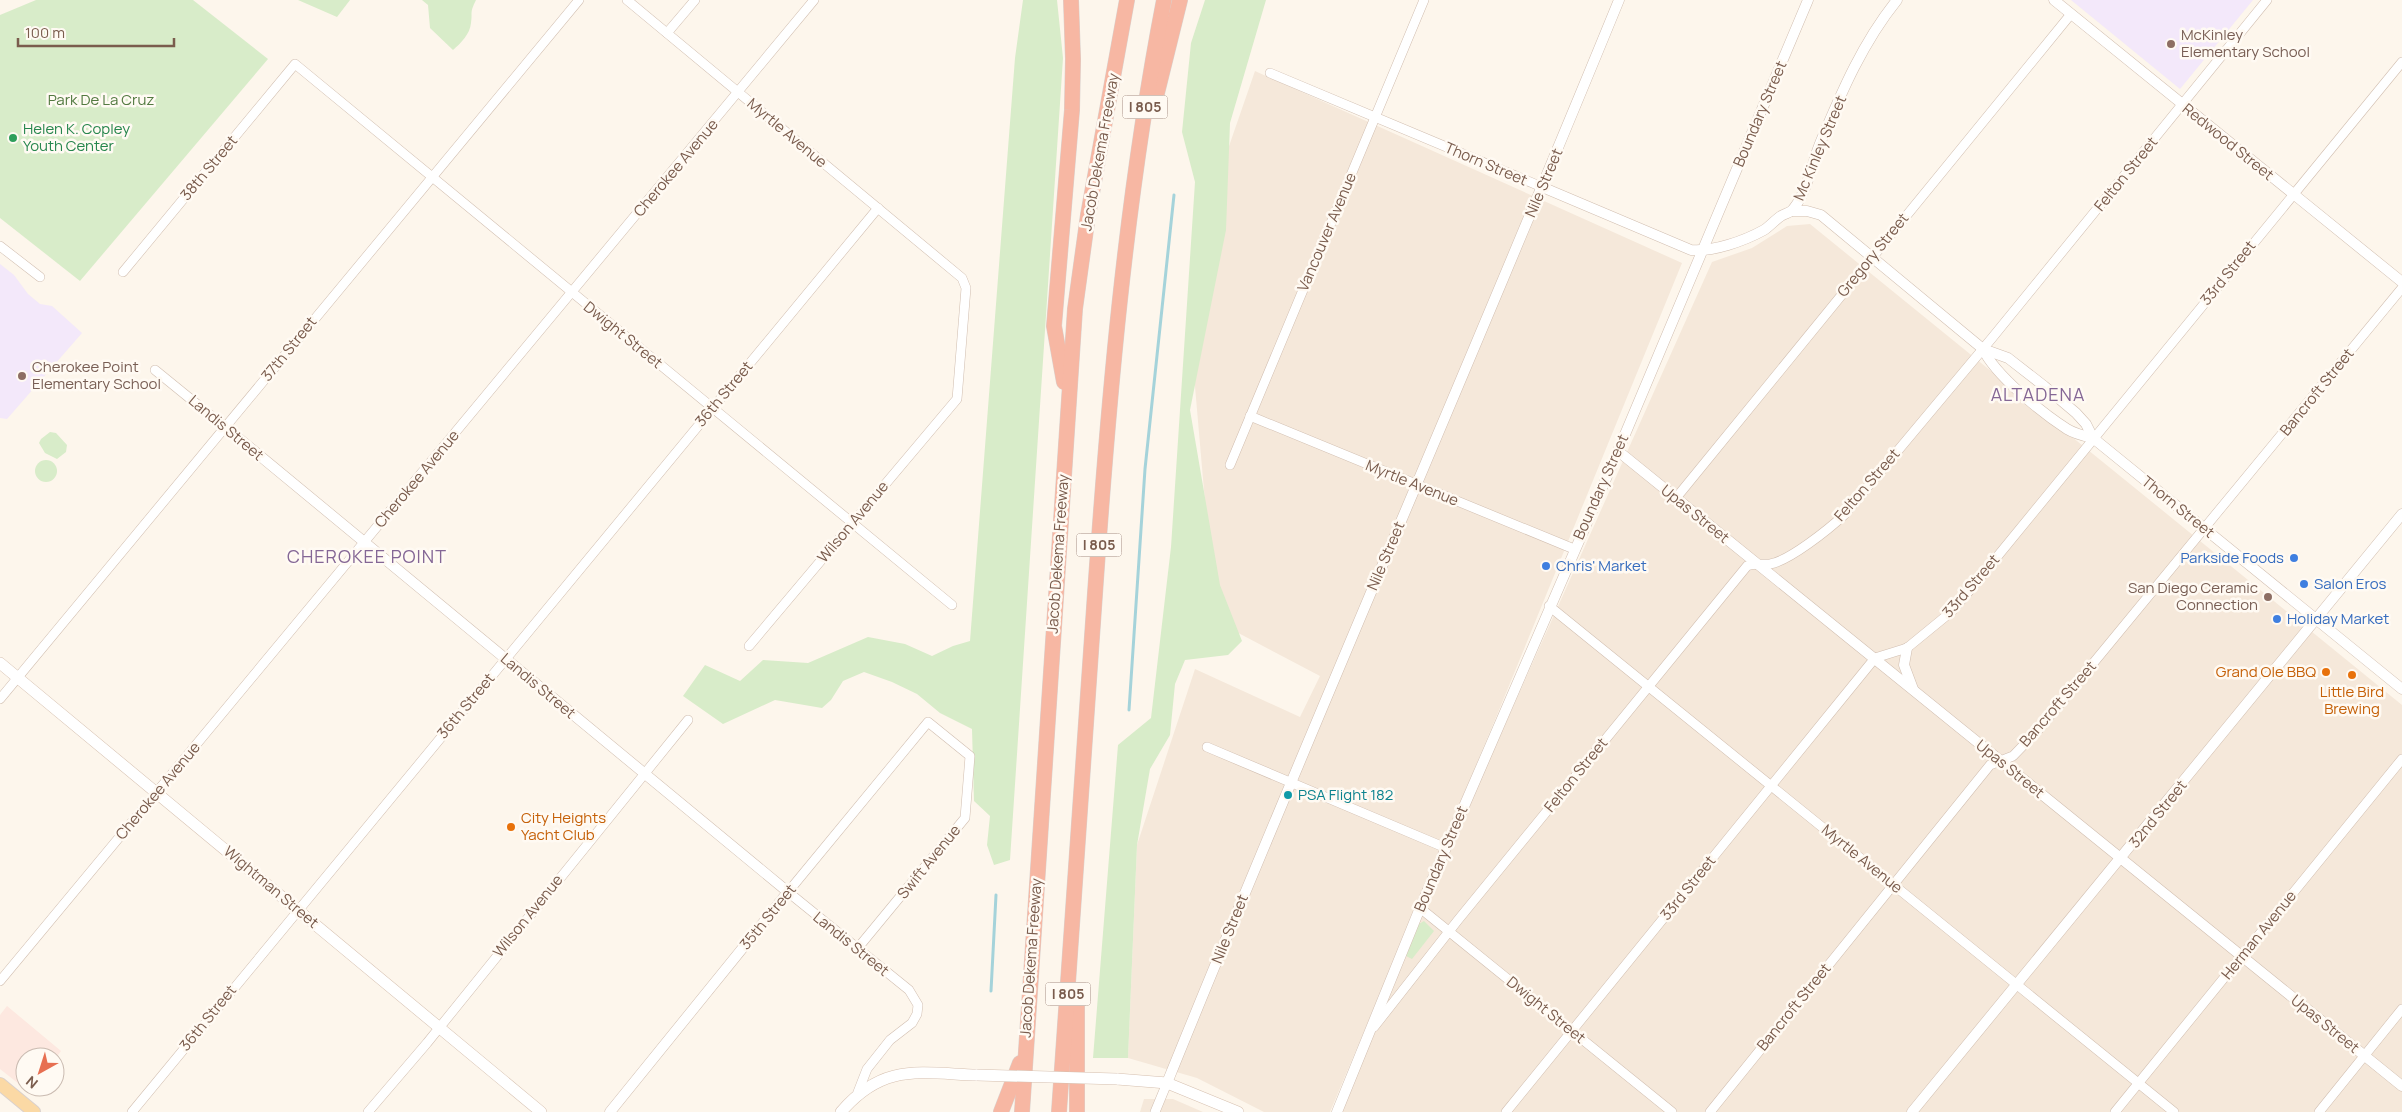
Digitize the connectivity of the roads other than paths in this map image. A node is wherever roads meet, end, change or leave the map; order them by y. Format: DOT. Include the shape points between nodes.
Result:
graph roads {
  1 [pos="579,0"];
  2 [pos="627,0"];
  3 [pos="695,0"];
  4 [pos="814,0"];
  5 [pos="1071,0"];
  6 [pos="1127,0"];
  7 [pos="1164,0"];
  8 [pos="1180,0"];
  9 [pos="1424,0"];
  10 [pos="1619,0"];
  11 [pos="1808,0"];
  12 [pos="1897,0"];
  13 [pos="2054,0"];
  14 [pos="2267,0"];
  15 [pos="2071,14"];
  16 [pos="667,33"];
  17 [pos="2402,62"];
  18 [pos="295,64"];
  19 [pos="1270,73"];
  20 [pos="738,92"];
  21 [pos="2182,105"];
  22 [pos="1375,118"];
  23 [pos="431,176"];
  24 [pos="1542,188"];
  25 [pos="2293,194"];
  26 [pos="878,208"];
  27 [pos="1793,211"];
  28 [pos="1130,214"];
  29 [pos="0,246"];
  30 [pos="1702,251"];
  31 [pos="1871,258"];
  32 [pos="123,272"];
  33 [pos="40,277"];
  34 [pos="2402,282"];
  35 [pos="2402,288"];
  36 [pos="572,292"];
  37 [pos="1983,349"];
  38 [pos="155,370"];
  39 [pos="957,399"];
  40 [pos="1068,404"];
  41 [pos="712,408"];
  42 [pos="1250,416"];
  43 [pos="225,427"];
  44 [pos="2093,438"];
  45 [pos="1618,451"];
  46 [pos="1230,464"];
  47 [pos="1416,485"];
  48 [pos="1676,498"];
  49 [pos="2402,514"];
  50 [pos="852,523"];
  51 [pos="2205,529"];
  52 [pos="365,543"];
  53 [pos="1574,550"];
  54 [pos="1757,563"];
  55 [pos="952,605"];
  56 [pos="1550,606"];
  57 [pos="2316,619"];
  58 [pos="749,646"];
  59 [pos="1907,648"];
  60 [pos="505,658"];
  61 [pos="1875,658"];
  62 [pos="0,663"];
  63 [pos="18,678"];
  64 [pos="1648,686"];
  65 [pos="2402,688"];
  66 [pos="1914,690"];
  67 [pos="0,699"];
  68 [pos="688,720"];
  69 [pos="928,722"];
  70 [pos="1207,747"];
  71 [pos="2402,759"];
  72 [pos="2001,761"];
  73 [pos="644,773"];
  74 [pos="1290,782"];
  75 [pos="1771,786"];
  76 [pos="157,792"];
  77 [pos="1446,848"];
  78 [pos="2121,859"];
  79 [pos="1076,876"];
  80 [pos="1893,884"];
  81 [pos="788,892"];
  82 [pos="1420,908"];
  83 [pos="298,909"];
  84 [pos="1449,931"];
  85 [pos="857,949"];
  86 [pos="2242,956"];
  87 [pos="0,981"];
  88 [pos="2015,984"];
  89 [pos="2402,1009"];
  90 [pos="439,1027"];
  91 [pos="1572,1031"];
  92 [pos="1370,1032"];
  93 [pos="1025,1052"];
  94 [pos="2364,1056"];
  95 [pos="1167,1083"];
  96 [pos="2138,1083"];
  97 [pos="0,1084"];
  98 [pos="2402,1086"];
  99 [pos="858,1092"];
  100 [pos="34,1112"];
  101 [pos="132,1112"];
  102 [pos="368,1112"];
  103 [pos="541,1112"];
  104 [pos="610,1112"];
  105 [pos="841,1112"];
  106 [pos="1001,1112"];
  107 [pos="1022,1112"];
  108 [pos="1059,1112"];
  109 [pos="1077,1112"];
  110 [pos="1155,1112"];
  111 [pos="1238,1112"];
  112 [pos="1337,1112"];
  113 [pos="1506,1112"];
  114 [pos="1672,1112"];
  115 [pos="1710,1112"];
  116 [pos="1912,1112"];
  117 [pos="2115,1112"];
  118 [pos="2174,1112"];
  119 [pos="2319,1112"];
  1 -- 23 [label="street, 37th Street"];
  2 -- 16 [label="street, Myrtle Avenue"];
  3 -- 16 [label="street"];
  4 -- 20 [label="street, Cherokee Avenue"];
  5 -- 40 [label="highway" via="1072,110 1054,326"];
  6 -- 40 [label="highway, Jacob Dekema Freeway / I 805" via="1088,215 1075,309"];
  7 -- 28 [label="highway, I 805"];
  8 -- 28 [label="highway"];
  9 -- 22 [label="street, Vancouver Avenue"];
  10 -- 24 [label="street, Nile Street"];
  11 -- 30 [label="street, Boundary Street"];
  12 -- 27 [label="street, Mc Kinley Street" via="1863,48"];
  13 -- 15 [label="street, Redwood Street"];
  14 -- 21 [label="street, Felton Street"];
  15 -- 21 [label="street, Redwood Street"];
  15 -- 31 [label="street, Gregory Street"];
  16 -- 20 [label="street, Myrtle Avenue"];
  17 -- 25 [label="street, 33rd Street"];
  18 -- 23 [label="street, Dwight Street"];
  18 -- 32 [label="street, 38th Street"];
  19 -- 22 [label="street, Thorn Street"];
  20 -- 26 [label="street, Myrtle Avenue"];
  20 -- 36 [label="street, Cherokee Avenue"];
  21 -- 25 [label="street, Redwood Street"];
  21 -- 37 [label="street, Felton Street"];
  22 -- 24 [label="street, Thorn Street"];
  22 -- 42 [label="street, Vancouver Avenue"];
  23 -- 36 [label="street, Dwight Street"];
  23 -- 43 [label="street, 37th Street"];
  24 -- 30 [label="street, Thorn Street" via="1691,250"];
  24 -- 47 [label="street, Nile Street"];
  25 -- 34 [label="street, Redwood Street"];
  25 -- 44 [label="street, 33rd Street"];
  26 -- 39 [label="street, Myrtle Avenue" via="962,278 966,288"];
  26 -- 41 [label="street, 36th Street"];
  27 -- 30 [label="street, Mc Kinley Street" via="1757,233"];
  27 -- 31 [label="street, Thorn Street" via="1821,215"];
  28 -- 79 [label="highway, I 805" via="1106,440"];
  29 -- 33 [label="street"];
  30 -- 45 [label="street, Boundary Street"];
  31 -- 37 [label="street, Thorn Street"];
  31 -- 48 [label="street, Gregory Street"];
  35 -- 51 [label="street, Bancroft Street"];
  36 -- 41 [label="street, Dwight Street"];
  36 -- 52 [label="street, Cherokee Avenue"];
  37 -- 44 [label="street, Thorn Street" via="2008,358 2076,413"];
  37 -- 44 [label="street, Thorn Street" via="1988,361 2000,374 2032,401 2068,429"];
  37 -- 54 [label="street, Felton Street" via="1836,522 1796,551 1770,564"];
  38 -- 43 [label="street, Landis Street"];
  39 -- 50 [label="street, Wilson Avenue"];
  40 -- 93 [label="highway, Jacob Dekema Freeway / I 805"];
  41 -- 50 [label="street, Dwight Street"];
  41 -- 60 [label="street, 36th Street"];
  42 -- 46 [label="street, Vancouver Avenue"];
  42 -- 47 [label="street, Myrtle Avenue"];
  43 -- 52 [label="street, Landis Street"];
  43 -- 63 [label="street, 37th Street"];
  44 -- 51 [label="street, Thorn Street"];
  44 -- 59 [label="street, 33rd Street" via="1951,612"];
  45 -- 48 [label="street, Upas Street"];
  45 -- 53 [label="street, Boundary Street"];
  47 -- 53 [label="street, Myrtle Avenue"];
  47 -- 74 [label="street, Nile Street"];
  48 -- 54 [label="street, Upas Street"];
  49 -- 57 [label="street, 32nd Street"];
  50 -- 55 [label="street, Dwight Street"];
  50 -- 58 [label="street, Wilson Avenue"];
  51 -- 57 [label="street, Thorn Street"];
  51 -- 72 [label="street, Bancroft Street" via="2039,729 2013,756"];
  52 -- 60 [label="street, Landis Street"];
  52 -- 76 [label="street, Cherokee Avenue"];
  53 -- 56 [label="street, Boundary Street"];
  54 -- 61 [label="street, Upas Street"];
  54 -- 64 [label="street, Felton Street" via="1747,566"];
  56 -- 64 [label="street, Myrtle Avenue"];
  56 -- 77 [label="street, Boundary Street"];
  57 -- 65 [label="street, Thorn Street"];
  57 -- 78 [label="street, 32nd Street"];
  59 -- 61 [label="street, 33rd Street"];
  59 -- 66 [label="street" via="1904,665"];
  60 -- 73 [label="street, Landis Street"];
  60 -- 83 [label="street, 36th Street"];
  61 -- 66 [label="street, Upas Street"];
  61 -- 75 [label="street, 33rd Street"];
  62 -- 63 [label="main road, Wightman Street"];
  63 -- 67 [label="street, 37th Street"];
  63 -- 76 [label="main road, Wightman Street"];
  64 -- 75 [label="street, Myrtle Avenue"];
  64 -- 84 [label="street, Felton Street"];
  66 -- 72 [label="street, Upas Street"];
  68 -- 73 [label="street, Wilson Avenue"];
  69 -- 81 [label="street, 35th Street"];
  69 -- 85 [label="street, Swift Avenue" via="970,756 965,818"];
  70 -- 74 [label="street"];
  71 -- 86 [label="street, Herman Avenue"];
  72 -- 78 [label="street, Upas Street"];
  72 -- 80 [label="street, Bancroft Street" via="1990,765"];
  73 -- 81 [label="street, Landis Street"];
  73 -- 90 [label="street, Wilson Avenue"];
  74 -- 77 [label="street"];
  74 -- 95 [label="street, Nile Street"];
  75 -- 80 [label="street, Myrtle Avenue"];
  75 -- 91 [label="street, 33rd Street"];
  76 -- 83 [label="main road, Wightman Street"];
  76 -- 87 [label="street, Cherokee Avenue"];
  77 -- 82 [label="street, Boundary Street"];
  78 -- 86 [label="street, Upas Street"];
  78 -- 88 [label="street, 32nd Street"];
  79 -- 108 [label="highway, I 805"];
  79 -- 109 [label="highway"];
  80 -- 88 [label="street, Myrtle Avenue"];
  80 -- 115 [label="street, Bancroft Street"];
  81 -- 85 [label="street, Landis Street"];
  81 -- 104 [label="street, 35th Street"];
  82 -- 84 [label="street, Dwight Street"];
  82 -- 92 [label="street, Boundary Street"];
  83 -- 90 [label="main road, Wightman Street"];
  83 -- 101 [label="street, 36th Street"];
  84 -- 91 [label="street, Dwight Street"];
  84 -- 92 [label="street, Felton Street"];
  85 -- 99 [label="street, Landis Street" via="909,990 918,1005 912,1023 890,1040 867,1069"];
  86 -- 94 [label="street, Upas Street"];
  86 -- 96 [label="street, Herman Avenue"];
  88 -- 96 [label="street, Myrtle Avenue"];
  88 -- 116 [label="street, 32nd Street"];
  89 -- 94 [label="street"];
  90 -- 102 [label="street, Wilson Avenue"];
  90 -- 103 [label="main road, Wightman Street"];
  91 -- 113 [label="street, 33rd Street"];
  91 -- 114 [label="street, Dwight Street"];
  92 -- 112 [label="street, Boundary Street"];
  93 -- 106 [label="highway"];
  93 -- 107 [label="highway, Jacob Dekema Freeway / I 805"];
  94 -- 98 [label="street, Upas Street"];
  94 -- 119 [label="street"];
  95 -- 99 [label="main road, bridge" via="914,1073 891,1075"];
  95 -- 110 [label="street, Nile Street"];
  95 -- 111 [label="main road"];
  96 -- 117 [label="street, Herman Avenue"];
  96 -- 118 [label="street, Myrtle Avenue"];
  97 -- 100 [label="main road"];
  99 -- 105 [label="main road"];
}
